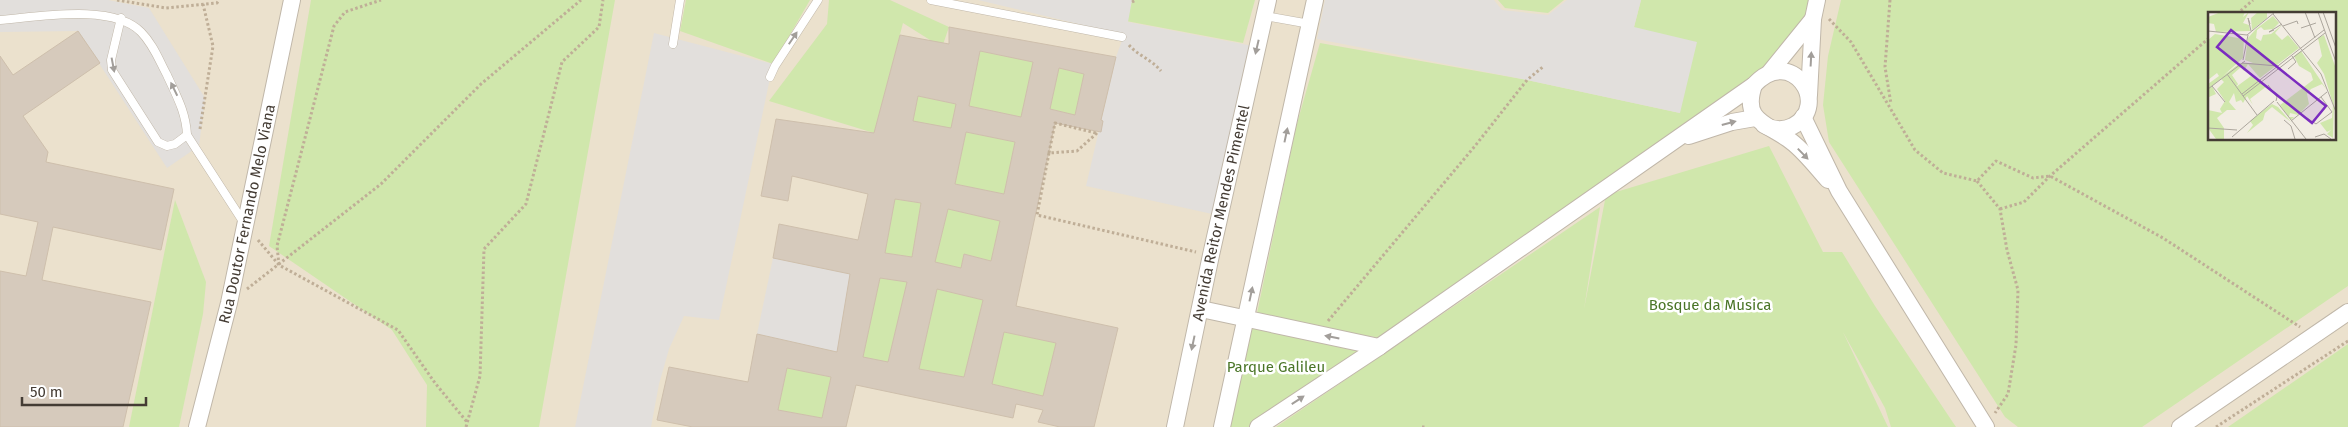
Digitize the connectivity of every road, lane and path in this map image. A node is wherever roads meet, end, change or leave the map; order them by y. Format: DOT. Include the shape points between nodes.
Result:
graph roads {
  1 [pos="117,0"];
  2 [pos="219,0"];
  3 [pos="292,0"];
  4 [pos="381,0"];
  5 [pos="581,0"];
  6 [pos="604,0"];
  7 [pos="680,0"];
  8 [pos="818,0"];
  9 [pos="932,0"];
  10 [pos="1136,0"];
  11 [pos="1268,0"];
  12 [pos="1315,0"];
  13 [pos="1890,0"];
  14 [pos="2253,0"];
  15 [pos="1132,2"];
  16 [pos="203,4"];
  17 [pos="1815,8"];
  18 [pos="2239,12"];
  19 [pos="1265,16"];
  20 [pos="121,18"];
  21 [pos="0,20"];
  22 [pos="1310,24"];
  23 [pos="1122,37"];
  24 [pos="2208,39"];
  25 [pos="673,44"];
  26 [pos="1544,66"];
  27 [pos="1162,71"];
  28 [pos="1770,72"];
  29 [pos="770,78"];
  30 [pos="1754,85"];
  31 [pos="1809,98"];
  32 [pos="1891,107"];
  33 [pos="1803,117"];
  34 [pos="1760,121"];
  35 [pos="187,135"];
  36 [pos="1671,143"];
  37 [pos="196,150"];
  38 [pos="1049,153"];
  39 [pos="2050,176"];
  40 [pos="1977,181"];
  41 [pos="1839,191"];
  42 [pos="2000,209"];
  43 [pos="246,226"];
  44 [pos="1211,255"];
  45 [pos="279,265"];
  46 [pos="229,303"];
  47 [pos="1201,309"];
  48 [pos="2348,312"];
  49 [pos="1246,318"];
  50 [pos="1317,334"];
  51 [pos="2313,335"];
  52 [pos="2348,341"];
  53 [pos="1379,347"];
  54 [pos="1989,423"];
  55 [pos="467,425"];
  56 [pos="198,427"];
  57 [pos="1175,427"];
  58 [pos="1222,427"];
  59 [pos="1258,427"];
  60 [pos="1422,427"];
  61 [pos="1427,427"];
  62 [pos="2180,427"];
  63 [pos="2216,427"];
  1 -- 16 [label="path" via="166,8"];
  2 -- 16 [label="path"];
  3 -- 43 [label="street, Rua Doutor Fernando Melo Viana"];
  4 -- 45 [label="path" via="345,12 334,26 277,246"];
  5 -- 45 [label="path" via="481,84 381,184"];
  6 -- 55 [label="path" via="599,27 562,62 526,204 484,249 480,376"];
  7 -- 25 [label="lane"];
  29 -- 8 [label="lane, one-way"];
  9 -- 23 [label="lane"];
  10 -- 15 [label="path"];
  11 -- 19 [label="street, Avenida Reitor Mendes Pimentel"];
  12 -- 22 [label="street"];
  13 -- 32 [label="path" via="1885,67"];
  14 -- 18 [label="path"];
  16 -- 37 [label="path" via="213,46"];
  17 -- 28 [label="street"];
  31 -- 17 [label="street, one-way"];
  17 -- 32 [label="path" via="1851,42"];
  19 -- 22 [label="lane"];
  19 -- 44 [label="street, Avenida Reitor Mendes Pimentel, one-way"];
  20 -- 21 [label="lane" via="80,14"];
  35 -- 20 [label="lane, one-way" via="183,108 153,47 141,32"];
  20 -- 35 [label="lane, one-way" via="110,60 112,70 158,142 167,146"];
  49 -- 22 [label="street, one-way"];
  23 -- 27 [label="path"];
  24 -- 39 [label="path"];
  26 -- 50 [label="path" via="1527,80"];
  28 -- 30 [label="street"];
  28 -- 31 [label="street" via="1791,73 1800,79"];
  30 -- 34 [label="street" via="1750,108"];
  30 -- 36 [label="street"];
  31 -- 33 [label="street"];
  32 -- 40 [label="path" via="1915,150 1943,173"];
  33 -- 34 [label="street" via="1790,128 1781,130 1772,129"];
  33 -- 41 [label="street"];
  36 -- 34 [label="street, one-way" via="1732,122"];
  34 -- 41 [label="street, one-way" via="1789,139"];
  35 -- 37 [label="lane"];
  36 -- 53 [label="street"];
  37 -- 43 [label="lane"];
  38 -- 38 [label="path" via="1077,151 1097,133 1055,124"];
  38 -- 44 [label="path" via="1037,215"];
  39 -- 40 [label="path" via="2033,178 1996,161"];
  39 -- 42 [label="path" via="2024,202"];
  39 -- 51 [label="path" via="2163,238"];
  40 -- 42 [label="path"];
  41 -- 54 [label="street"];
  42 -- 54 [label="path" via="2018,290 2016,344 2008,394"];
  43 -- 45 [label="path"];
  43 -- 46 [label="street, Rua Doutor Fernando Melo Viana"];
  44 -- 47 [label="street, Avenida Reitor Mendes Pimentel"];
  45 -- 46 [label="path"];
  45 -- 55 [label="path" via="398,330"];
  46 -- 56 [label="street, Rua Doutor Fernando Melo Viana"];
  47 -- 49 [label="street"];
  47 -- 57 [label="street, Avenida Reitor Mendes Pimentel, one-way"];
  48 -- 51 [label="street"];
  49 -- 50 [label="street"];
  49 -- 58 [label="street"];
  53 -- 50 [label="street, one-way"];
  51 -- 62 [label="street"];
  52 -- 63 [label="path"];
  59 -- 53 [label="street, one-way"];
  60 -- 61 [label="path"];
}
